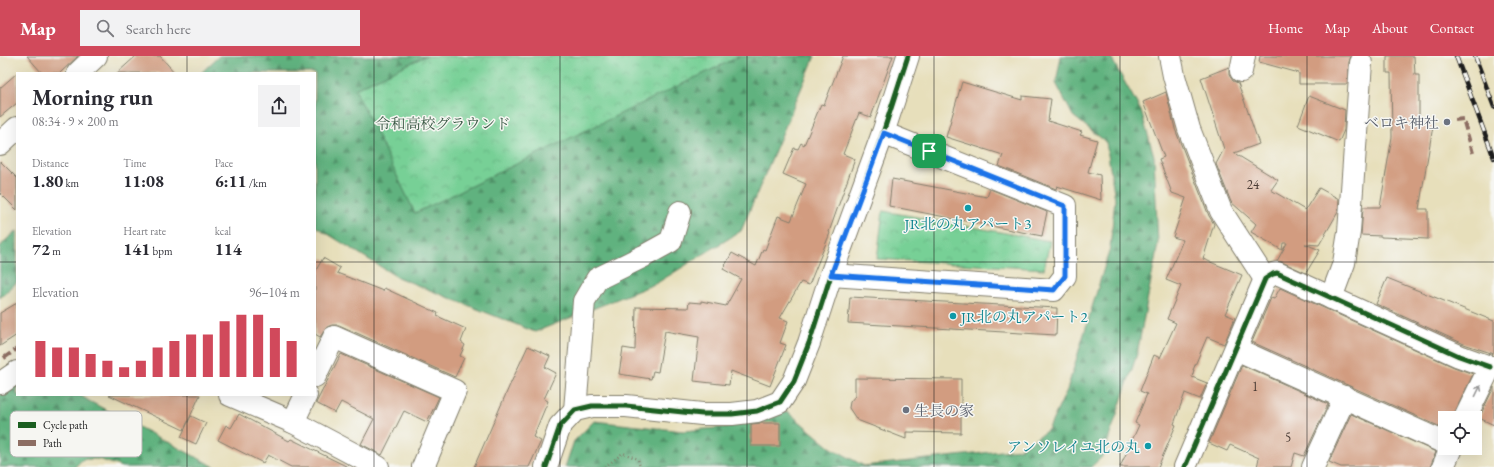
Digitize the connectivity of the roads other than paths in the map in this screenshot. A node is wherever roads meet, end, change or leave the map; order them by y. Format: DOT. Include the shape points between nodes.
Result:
graph roads {
  1 [pos="96,56"];
  2 [pos="908,56"];
  3 [pos="1170,56"];
  4 [pos="1361,63"];
  5 [pos="79,72"];
  6 [pos="16,129"];
  7 [pos="884,133"];
  8 [pos="0,144"];
  9 [pos="680,212"];
  10 [pos="831,275"];
  11 [pos="1265,279"];
  12 [pos="1332,298"];
  13 [pos="1236,349"];
  14 [pos="1492,367"];
  15 [pos="316,374"];
  16 [pos="232,396"];
  17 [pos="306,396"];
  18 [pos="1345,397"];
  19 [pos="575,410"];
  20 [pos="1469,411"];
  21 [pos="293,422"];
  22 [pos="1438,440"];
  23 [pos="1448,455"];
  24 [pos="378,467"];
  25 [pos="422,467"];
  26 [pos="546,467"];
  27 [pos="1184,467"];
  28 [pos="1313,467"];
  29 [pos="1443,467"];
  1 -- 5 [label="street"];
  2 -- 7 [label="street"];
  3 -- 11 [label="street" via="1189,129 1221,211"];
  4 -- 12 [label="street" via="1349,232 1344,263"];
  6 -- 8 [label="street"];
  7 -- 10 [label="street"];
  7 -- 10 [label="street" via="1065,206 1065,276 1054,290"];
  9 -- 19 [label="street" via="671,241 597,279 584,301"];
  10 -- 19 [label="street" via="810,343 794,381 780,402 757,412 732,414 702,414 626,406 592,406"];
  11 -- 12 [label="street" via="1277,274"];
  11 -- 13 [label="street"];
  12 -- 14 [label="street" via="1459,356"];
  13 -- 18 [label="street"];
  13 -- 27 [label="street"];
  20 -- 14 [label="street, one-way"];
  15 -- 25 [label="street" via="334,336 455,391"];
  16 -- 21 [label="street"];
  17 -- 21 [label="street"];
  18 -- 22 [label="street"];
  18 -- 28 [label="street"];
  19 -- 26 [label="street" via="560,426"];
  21 -- 24 [label="street"];
  23 -- 29 [label="street"];
}
